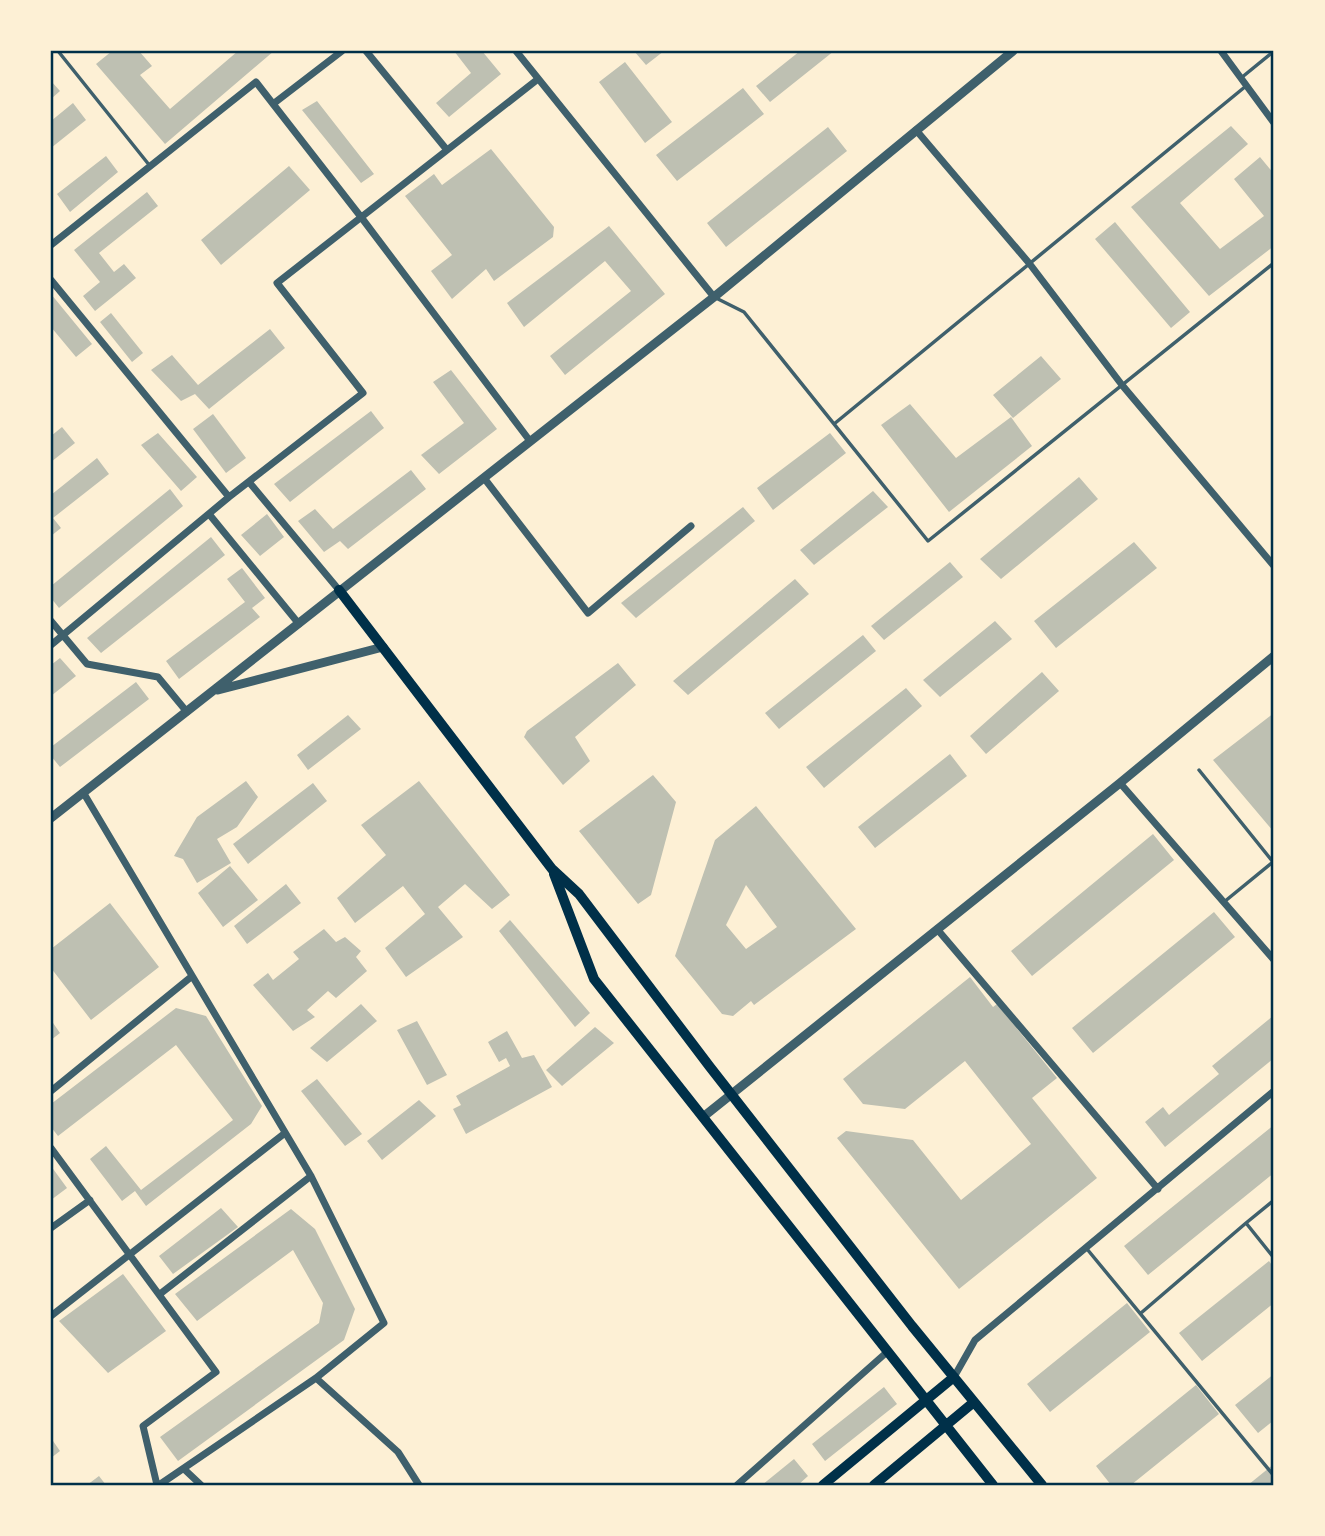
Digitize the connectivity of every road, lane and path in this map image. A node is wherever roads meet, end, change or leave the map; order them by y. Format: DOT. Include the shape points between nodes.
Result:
graph roads {
  1 [pos="58,51"];
  2 [pos="342,51"];
  3 [pos="366,51"];
  4 [pos="516,51"];
  5 [pos="1013,51"];
  6 [pos="1221,51"];
  7 [pos="1274,51"];
  8 [pos="1241,78"];
  9 [pos="538,79"];
  10 [pos="1247,85"];
  11 [pos="273,104"];
  12 [pos="1274,123"];
  13 [pos="916,130"];
  14 [pos="447,150"];
  15 [pos="150,166"];
  16 [pos="361,217"];
  17 [pos="51,245"];
  18 [pos="1029,263"];
  19 [pos="1274,263"];
  20 [pos="51,280"];
  21 [pos="714,297"];
  22 [pos="1122,385"];
  23 [pos="834,424"];
  24 [pos="530,441"];
  25 [pos="484,478"];
  26 [pos="249,482"];
  27 [pos="229,497"];
  28 [pos="209,514"];
  29 [pos="691,526"];
  30 [pos="1274,566"];
  31 [pos="339,590"];
  32 [pos="51,621"];
  33 [pos="299,624"];
  34 [pos="62,636"];
  35 [pos="51,645"];
  36 [pos="383,648"];
  37 [pos="1274,656"];
  38 [pos="213,692"];
  39 [pos="187,712"];
  40 [pos="1199,770"];
  41 [pos="1120,783"];
  42 [pos="83,793"];
  43 [pos="51,817"];
  44 [pos="1274,862"];
  45 [pos="552,869"];
  46 [pos="1224,902"];
  47 [pos="937,929"];
  48 [pos="1274,960"];
  49 [pos="191,977"];
  50 [pos="51,1091"];
  51 [pos="1274,1091"];
  52 [pos="731,1094"];
  53 [pos="704,1116"];
  54 [pos="285,1133"];
  55 [pos="51,1148"];
  56 [pos="311,1176"];
  57 [pos="1158,1189"];
  58 [pos="90,1200"];
  59 [pos="1274,1200"];
  60 [pos="1246,1223"];
  61 [pos="51,1228"];
  62 [pos="1087,1249"];
  63 [pos="128,1256"];
  64 [pos="1274,1258"];
  65 [pos="160,1294"];
  66 [pos="1141,1313"];
  67 [pos="51,1316"];
  68 [pos="887,1352"];
  69 [pos="954,1377"];
  70 [pos="316,1378"];
  71 [pos="925,1401"];
  72 [pos="974,1402"];
  73 [pos="945,1426"];
  74 [pos="184,1469"];
  75 [pos="1274,1476"];
  76 [pos="158,1485"];
  77 [pos="201,1485"];
  78 [pos="419,1485"];
  79 [pos="737,1485"];
  80 [pos="823,1485"];
  81 [pos="874,1485"];
  82 [pos="993,1485"];
  83 [pos="1042,1485"];
  1 -- 15 [label="lane"];
  2 -- 11 [label="street"];
  3 -- 14 [label="street"];
  4 -- 9 [label="street"];
  5 -- 13 [label="street"];
  6 -- 8 [label="street"];
  7 -- 8 [label="lane"];
  8 -- 10 [label="street"];
  9 -- 14 [label="street"];
  9 -- 21 [label="street"];
  10 -- 12 [label="street"];
  10 -- 18 [label="lane"];
  11 -- 15 [label="street" via="256,82"];
  11 -- 16 [label="street"];
  13 -- 18 [label="street"];
  13 -- 21 [label="street"];
  14 -- 16 [label="street"];
  15 -- 17 [label="street"];
  16 -- 24 [label="street"];
  16 -- 26 [label="street" via="277,283 363,393"];
  18 -- 22 [label="street"];
  18 -- 23 [label="lane"];
  19 -- 22 [label="lane"];
  20 -- 27 [label="street"];
  21 -- 23 [label="lane" via="744,312"];
  21 -- 24 [label="street"];
  22 -- 23 [label="lane" via="928,541"];
  22 -- 30 [label="street"];
  24 -- 25 [label="street"];
  25 -- 29 [label="street" via="588,613"];
  25 -- 31 [label="street"];
  26 -- 27 [label="street"];
  26 -- 31 [label="street"];
  27 -- 28 [label="street"];
  28 -- 33 [label="street"];
  28 -- 34 [label="street"];
  31 -- 33 [label="street"];
  31 -- 36 [label="main road"];
  32 -- 34 [label="street"];
  33 -- 38 [label="street"];
  34 -- 35 [label="street"];
  34 -- 39 [label="street" via="87,664 158,677"];
  36 -- 38 [label="street"];
  36 -- 45 [label="main road"];
  37 -- 41 [label="street"];
  38 -- 39 [label="street"];
  39 -- 42 [label="street"];
  40 -- 44 [label="lane"];
  41 -- 46 [label="street"];
  41 -- 47 [label="street"];
  42 -- 43 [label="street"];
  42 -- 49 [label="street"];
  44 -- 46 [label="lane"];
  45 -- 52 [label="main road" via="579,894"];
  45 -- 53 [label="main road" via="594,979"];
  46 -- 48 [label="street"];
  47 -- 52 [label="street"];
  47 -- 57 [label="street"];
  49 -- 50 [label="street"];
  49 -- 54 [label="street"];
  51 -- 57 [label="street"];
  52 -- 53 [label="street"];
  52 -- 69 [label="main road"];
  53 -- 68 [label="main road"];
  54 -- 56 [label="street"];
  54 -- 63 [label="street"];
  55 -- 58 [label="street"];
  56 -- 65 [label="street"];
  56 -- 70 [label="street" via="384,1323"];
  57 -- 62 [label="street"];
  58 -- 61 [label="street"];
  58 -- 63 [label="street"];
  59 -- 60 [label="lane"];
  60 -- 64 [label="lane"];
  60 -- 66 [label="lane"];
  62 -- 66 [label="lane"];
  62 -- 69 [label="street" via="975,1340"];
  63 -- 65 [label="street"];
  63 -- 67 [label="street"];
  65 -- 76 [label="street" via="216,1372 143,1426"];
  66 -- 75 [label="lane"];
  68 -- 71 [label="main road"];
  68 -- 79 [label="street"];
  69 -- 71 [label="main road"];
  69 -- 72 [label="main road"];
  70 -- 74 [label="street"];
  70 -- 78 [label="street" via="398,1452"];
  71 -- 73 [label="main road"];
  71 -- 80 [label="main road"];
  72 -- 73 [label="main road"];
  72 -- 83 [label="main road"];
  73 -- 81 [label="main road"];
  73 -- 82 [label="main road"];
  74 -- 76 [label="street"];
  74 -- 77 [label="street"];
}
